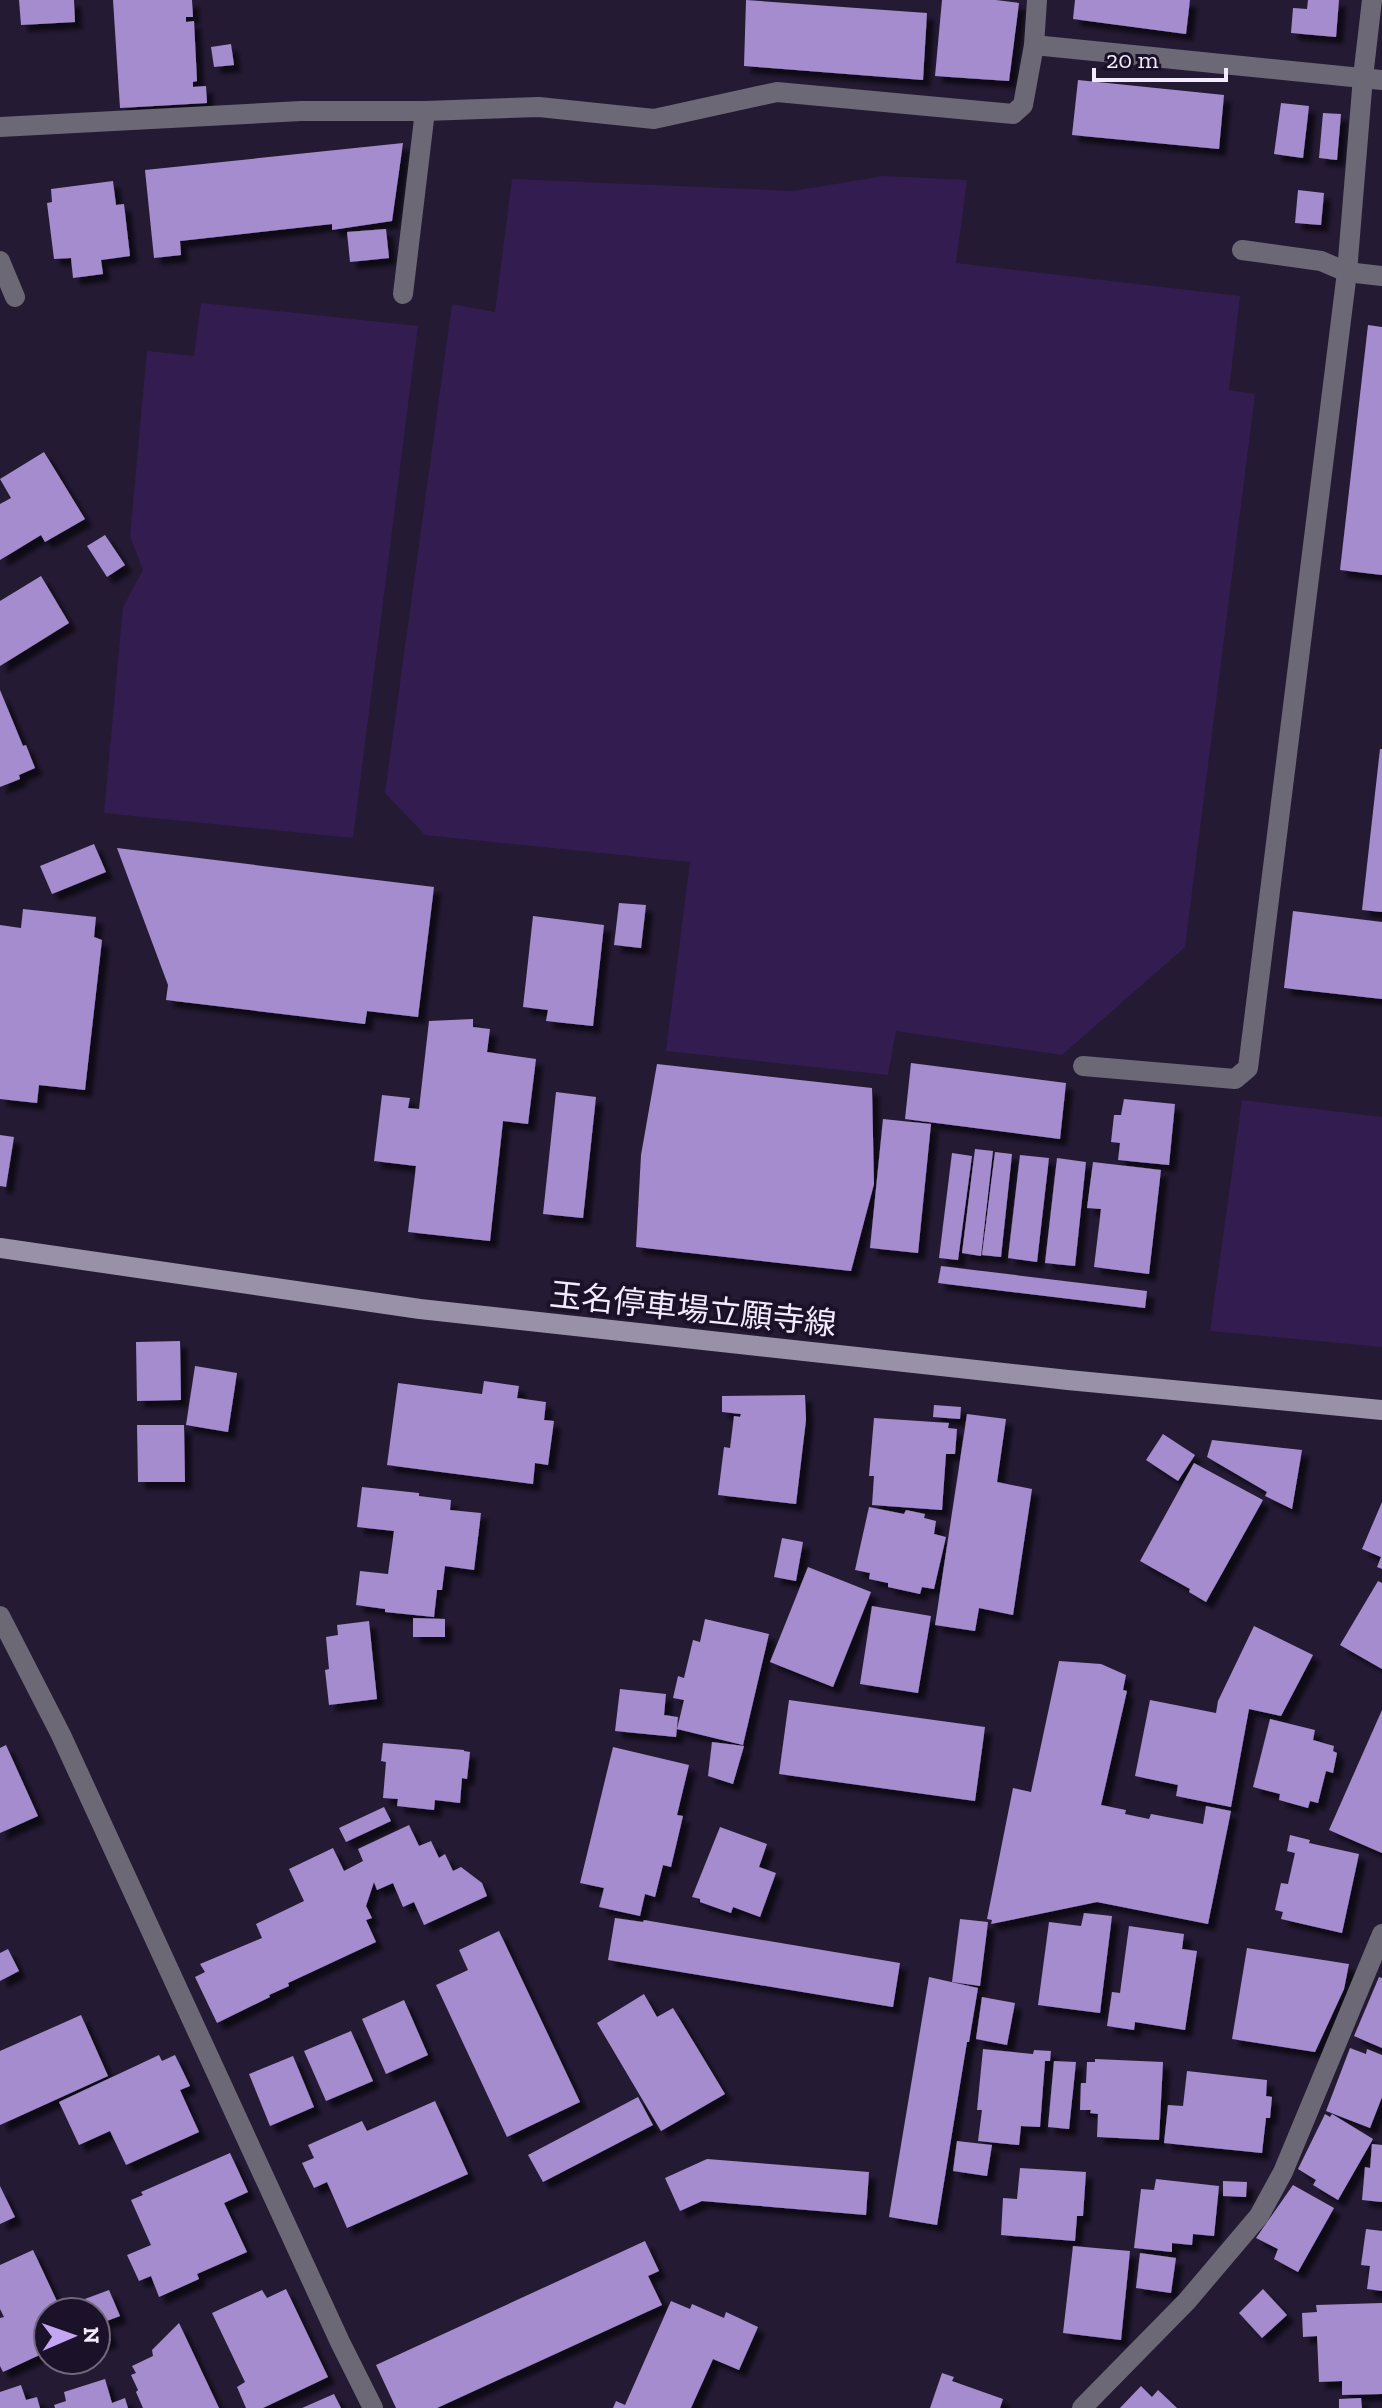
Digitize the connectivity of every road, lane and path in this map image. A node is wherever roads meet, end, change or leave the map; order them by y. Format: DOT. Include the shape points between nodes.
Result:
graph roads {
  1 [pos="1037,0"];
  2 [pos="1372,0"];
  3 [pos="1034,45"];
  4 [pos="1372,78"];
  5 [pos="425,111"];
  6 [pos="0,127"];
  7 [pos="1242,250"];
  8 [pos="0,261"];
  9 [pos="1347,272"];
  10 [pos="1382,276"];
  11 [pos="403,294"];
  12 [pos="15,297"];
  13 [pos="1083,1066"];
  14 [pos="0,1248"];
  15 [pos="1382,1410"];
  16 [pos="0,1616"];
  17 [pos="1382,1934"];
  18 [pos="373,2408"];
  19 [pos="1082,2408"];
  1 -- 3 [label="street"];
  2 -- 4 [label="street"];
  3 -- 4 [label="street"];
  3 -- 5 [label="street" via="1023,105 1013,114 777,92 654,119 539,107"];
  4 -- 9 [label="street"];
  5 -- 6 [label="street" via="301,111"];
  5 -- 11 [label="street"];
  7 -- 9 [label="street" via="1321,261"];
  8 -- 12 [label="street"];
  9 -- 10 [label="street"];
  9 -- 13 [label="street" via="1248,1068 1235,1079"];
  14 -- 15 [label="main road, 玉名停車場立願寺線" via="420,1309"];
  16 -- 18 [label="street" via="61,1735"];
  17 -- 19 [label="street" via="1283,2172 1259,2216 1187,2301"];
}
